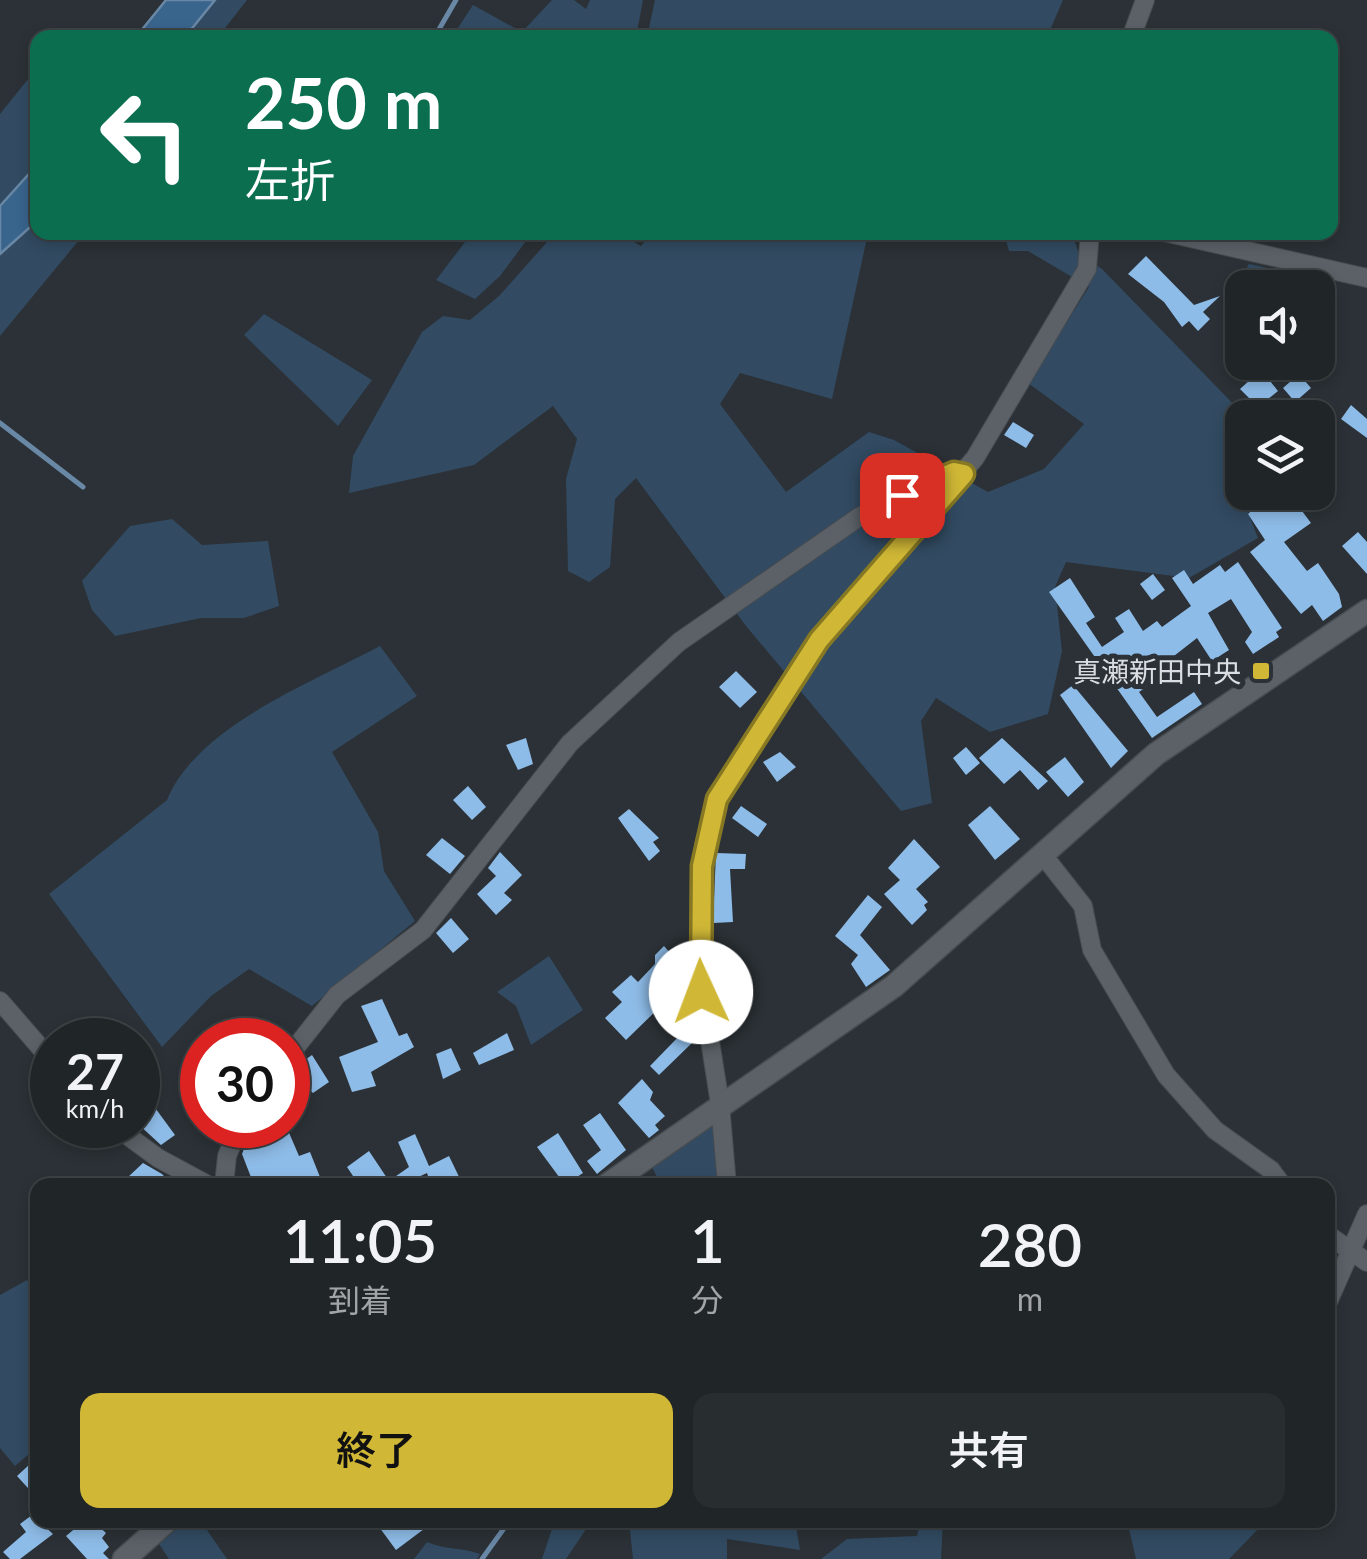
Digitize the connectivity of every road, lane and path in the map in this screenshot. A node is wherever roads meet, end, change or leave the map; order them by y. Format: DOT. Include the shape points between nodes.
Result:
graph roads {
  1 [pos="1144,0"];
  2 [pos="1134,30"];
  3 [pos="1089,240"];
  4 [pos="1199,240"];
  5 [pos="1367,278"];
  6 [pos="964,474"];
  7 [pos="1367,611"];
  8 [pos="1043,855"];
  9 [pos="0,1001"];
  10 [pos="310,1030"];
  11 [pos="30,1036"];
  12 [pos="720,1104"];
  13 [pos="144,1148"];
  14 [pos="230,1148"];
  15 [pos="195,1178"];
  16 [pos="225,1178"];
  17 [pos="617,1178"];
  18 [pos="726,1178"];
  19 [pos="1276,1178"];
  20 [pos="1367,1214"];
  21 [pos="1335,1240"];
  22 [pos="1360,1258"];
  23 [pos="1335,1292"];
  24 [pos="159,1528"];
  25 [pos="124,1559"];
  1 -- 2 [label="street"];
  3 -- 6 [label="street" via="1087,269"];
  4 -- 5 [label="street"];
  6 -- 10 [label="street" via="954,472 858,517 679,642 570,743 423,930 337,995"];
  6 -- 12 [label="street" via="819,640 717,799 704,845 698,971"];
  7 -- 8 [label="street" via="1156,754"];
  8 -- 12 [label="street" via="894,986"];
  8 -- 19 [label="street" via="1083,906 1092,950 1166,1075 1215,1130"];
  9 -- 11 [label="street"];
  12 -- 17 [label="street"];
  12 -- 18 [label="street"];
  13 -- 15 [label="street"];
  14 -- 16 [label="street"];
  20 -- 22 [label="street"];
  21 -- 22 [label="street"];
  22 -- 23 [label="street"];
  24 -- 25 [label="street"];
}
